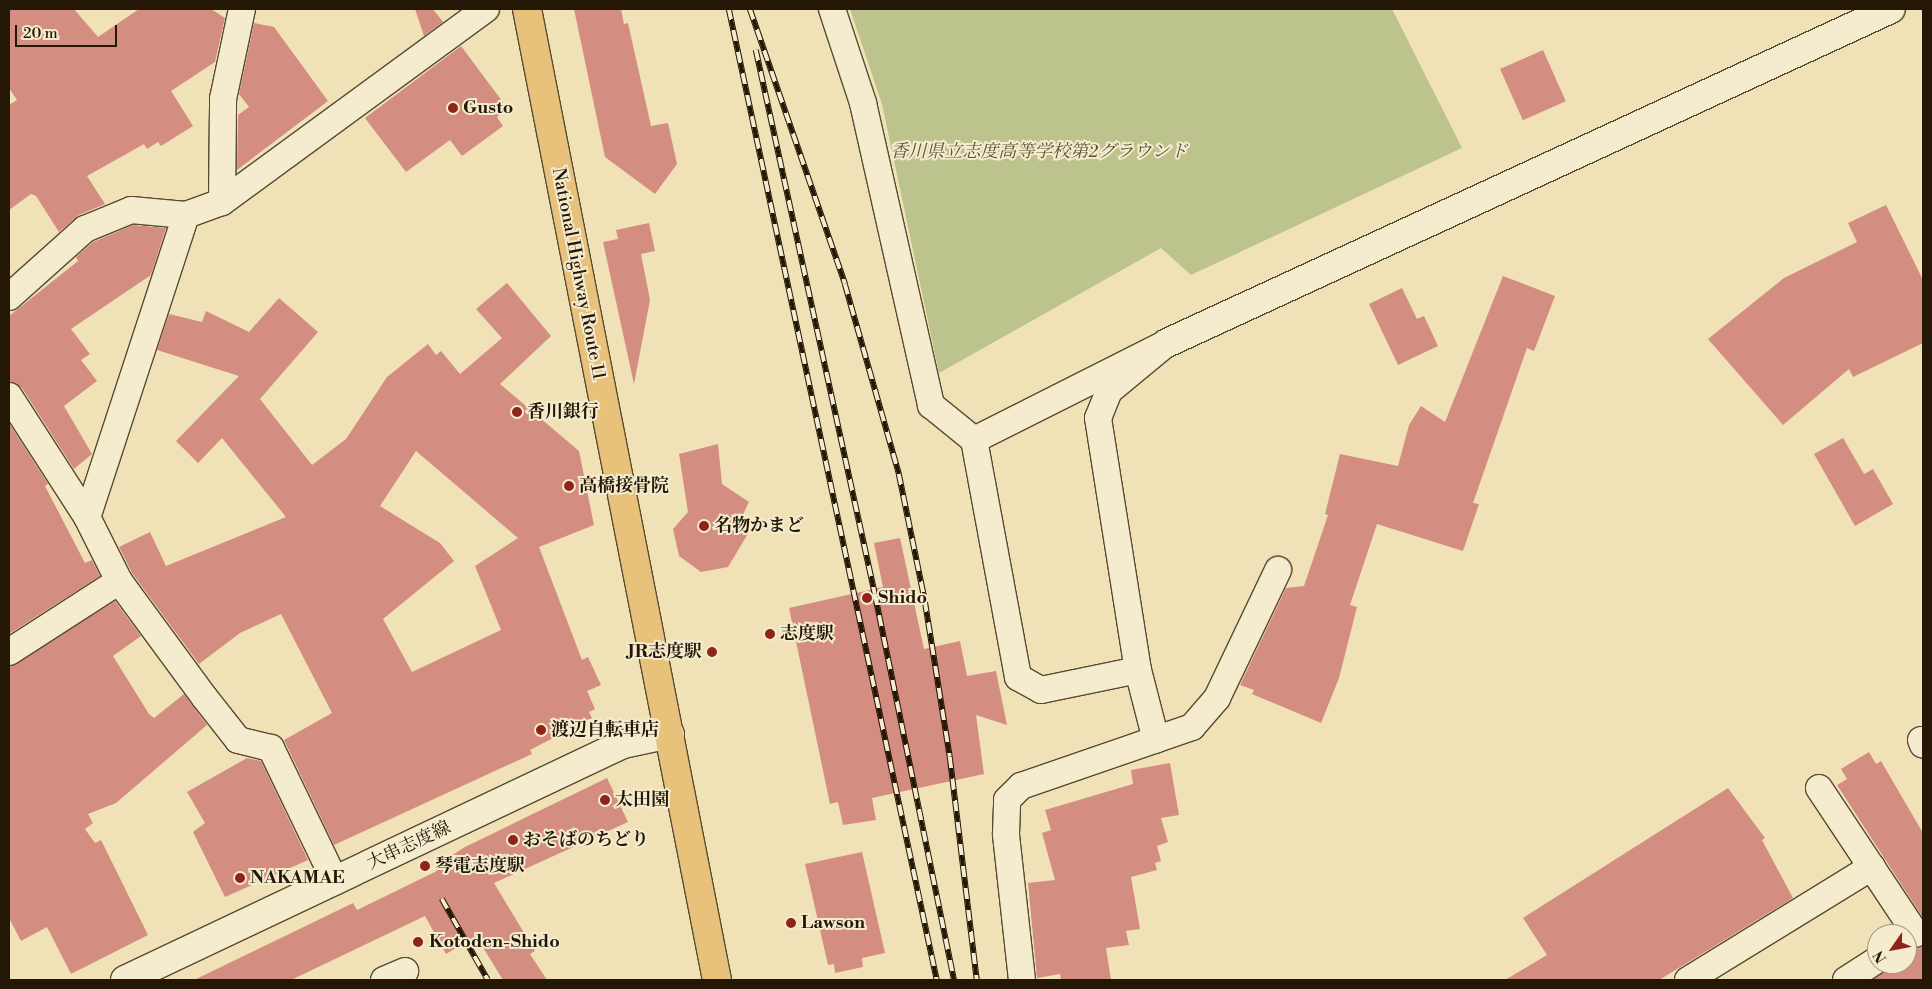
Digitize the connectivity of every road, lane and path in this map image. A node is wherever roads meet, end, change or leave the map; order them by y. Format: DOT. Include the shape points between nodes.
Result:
graph roads {
  1 [pos="242,9"];
  2 [pos="486,9"];
  3 [pos="527,9"];
  4 [pos="832,9"];
  5 [pos="1891,9"];
  6 [pos="222,202"];
  7 [pos="186,215"];
  8 [pos="9,297"];
  9 [pos="1167,343"];
  10 [pos="9,396"];
  11 [pos="974,440"];
  12 [pos="87,517"];
  13 [pos="1278,570"];
  14 [pos="119,581"];
  15 [pos="9,652"];
  16 [pos="1138,670"];
  17 [pos="670,734"];
  18 [pos="1156,740"];
  19 [pos="1819,788"];
  20 [pos="1872,867"];
  21 [pos="335,881"];
  22 [pos="1909,924"];
  23 [pos="1867,966"];
  24 [pos="125,980"];
  25 [pos="718,980"];
  26 [pos="1022,980"];
  27 [pos="1688,980"];
  28 [pos="1846,980"];
  1 -- 6 [label="street" via="223,99"];
  2 -- 6 [label="street"];
  3 -- 17 [label="highway, National Highway Route 11"];
  4 -- 11 [label="street" via="863,103 931,405"];
  5 -- 9 [label="street"];
  6 -- 7 [label="street"];
  7 -- 8 [label="street" via="131,210 85,229"];
  7 -- 12 [label="street"];
  9 -- 11 [label="street"];
  9 -- 16 [label="street" via="1109,391 1098,418"];
  10 -- 12 [label="street"];
  11 -- 16 [label="street" via="1018,677 1041,690"];
  12 -- 14 [label="street"];
  13 -- 18 [label="street" via="1217,698 1192,727"];
  14 -- 15 [label="street"];
  14 -- 21 [label="street" via="238,740 271,748"];
  16 -- 18 [label="street"];
  17 -- 21 [label="street, 大串志度線" via="623,744"];
  17 -- 25 [label="highway, National Highway Route 11"];
  18 -- 26 [label="street" via="1021,786 1007,800 1006,834"];
  19 -- 20 [label="street"];
  20 -- 22 [label="street"];
  20 -- 27 [label="street"];
  21 -- 24 [label="street, 大串志度線"];
  23 -- 28 [label="street"];
}
